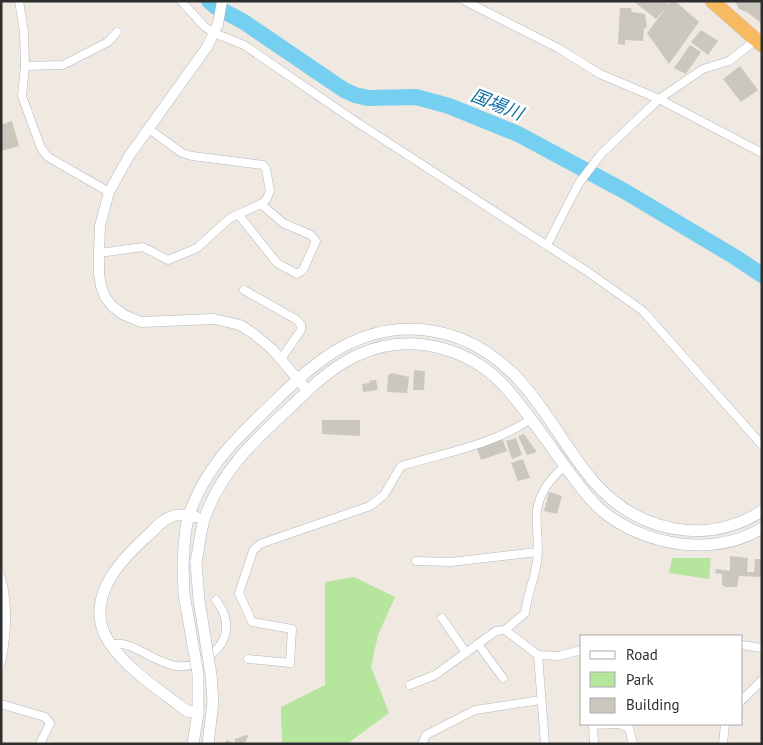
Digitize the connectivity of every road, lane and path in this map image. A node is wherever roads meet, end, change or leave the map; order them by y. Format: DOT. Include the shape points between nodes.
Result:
graph roads {
  1 [pos="19,1"];
  2 [pos="180,1"];
  3 [pos="222,1"];
  4 [pos="465,1"];
  5 [pos="712,1"];
  6 [pos="216,28"];
  7 [pos="117,32"];
  8 [pos="759,42"];
  9 [pos="25,66"];
  10 [pos="659,100"];
  11 [pos="149,129"];
  12 [pos="762,153"];
  13 [pos="108,192"];
  14 [pos="261,204"];
  15 [pos="238,214"];
  16 [pos="547,245"];
  17 [pos="99,253"];
  18 [pos="244,290"];
  19 [pos="281,359"];
  20 [pos="298,379"];
  21 [pos="308,390"];
  22 [pos="531,419"];
  23 [pos="762,445"];
  24 [pos="564,466"];
  25 [pos="762,511"];
  26 [pos="189,516"];
  27 [pos="205,518"];
  28 [pos="762,528"];
  29 [pos="537,552"];
  30 [pos="416,561"];
  31 [pos="1,577"];
  32 [pos="216,600"];
  33 [pos="442,618"];
  34 [pos="505,630"];
  35 [pos="478,644"];
  36 [pos="111,645"];
  37 [pos="743,646"];
  38 [pos="762,648"];
  39 [pos="580,650"];
  40 [pos="466,653"];
  41 [pos="538,656"];
  42 [pos="248,659"];
  43 [pos="1,663"];
  44 [pos="503,678"];
  45 [pos="762,680"];
  46 [pos="410,685"];
  47 [pos="743,699"];
  48 [pos="541,700"];
  49 [pos="1,704"];
  50 [pos="198,713"];
  51 [pos="593,725"];
  52 [pos="622,725"];
  53 [pos="725,725"];
  54 [pos="40,744"];
  55 [pos="193,744"];
  56 [pos="208,744"];
  57 [pos="422,744"];
  58 [pos="544,744"];
  59 [pos="594,744"];
  60 [pos="633,744"];
  61 [pos="723,744"];
  1 -- 9 [label="street"];
  2 -- 6 [label="street" via="192,15"];
  3 -- 6 [label="street"];
  4 -- 10 [label="street" via="558,48 600,74"];
  5 -- 8 [label="highway"];
  6 -- 11 [label="street" via="192,70"];
  6 -- 16 [label="street"];
  7 -- 9 [label="street" via="108,42 63,65"];
  8 -- 10 [label="street" via="729,62 703,69"];
  9 -- 13 [label="street" via="22,96 44,153"];
  10 -- 12 [label="street"];
  10 -- 16 [label="street" via="602,153 579,183"];
  11 -- 13 [label="street"];
  11 -- 14 [label="street" via="182,153 263,165 270,191"];
  13 -- 17 [label="street"];
  14 -- 15 [label="street"];
  14 -- 15 [label="street" via="283,223 311,235 316,241 303,270 296,274 278,263"];
  15 -- 17 [label="street" via="197,248 174,259 163,259 143,247"];
  16 -- 23 [label="street" via="643,311"];
  17 -- 19 [label="street" via="99,274 105,297 124,315 141,322 226,321 254,334"];
  18 -- 19 [label="street" via="301,325 301,330"];
  19 -- 20 [label="street"];
  20 -- 21 [label="street"];
  20 -- 25 [label="main road" via="341,348 390,330 412,329 456,336 482,349 521,382 594,482 627,510 671,528 702,531 723,528"];
  20 -- 26 [label="main road" via="222,454 205,479"];
  21 -- 22 [label="main road" via="358,355 399,344 426,344 473,360 493,374"];
  21 -- 27 [label="main road" via="243,453 213,497"];
  22 -- 24 [label="main road"];
  22 -- 42 [label="street" via="484,444 400,466 384,495 370,506 260,544 253,551 239,593 252,622 292,629 290,663"];
  24 -- 28 [label="main road" via="601,510 645,536 669,542 711,545 733,541"];
  24 -- 29 [label="street" via="552,478 537,510"];
  26 -- 27 [label="main road"];
  26 -- 36 [label="main road" via="177,514 166,519 113,573 100,604 105,634"];
  26 -- 50 [label="main road, bridge" via="182,566 198,674"];
  27 -- 56 [label="main road, bridge" via="196,562 213,702"];
  29 -- 30 [label="street" via="450,562"];
  29 -- 34 [label="street" via="538,561 525,613"];
  31 -- 43 [label="street" via="7,607 6,640"];
  32 -- 36 [label="street" via="224,612 226,634 221,645 198,662 173,666 126,645"];
  33 -- 40 [label="street"];
  34 -- 35 [label="street" via="496,631"];
  34 -- 41 [label="street"];
  35 -- 40 [label="street"];
  35 -- 44 [label="street"];
  36 -- 50 [label="main road" via="127,663 169,697 187,710"];
  37 -- 38 [label="street"];
  39 -- 41 [label="street" via="558,656"];
  40 -- 46 [label="street" via="435,675"];
  41 -- 48 [label="street"];
  45 -- 47 [label="street"];
  48 -- 57 [label="street" via="475,710 426,736"];
  48 -- 58 [label="street"];
  49 -- 54 [label="street" via="45,717 50,723"];
  50 -- 55 [label="main road"];
  51 -- 59 [label="street"];
  52 -- 60 [label="street" via="629,728"];
  53 -- 61 [label="street"];
}
